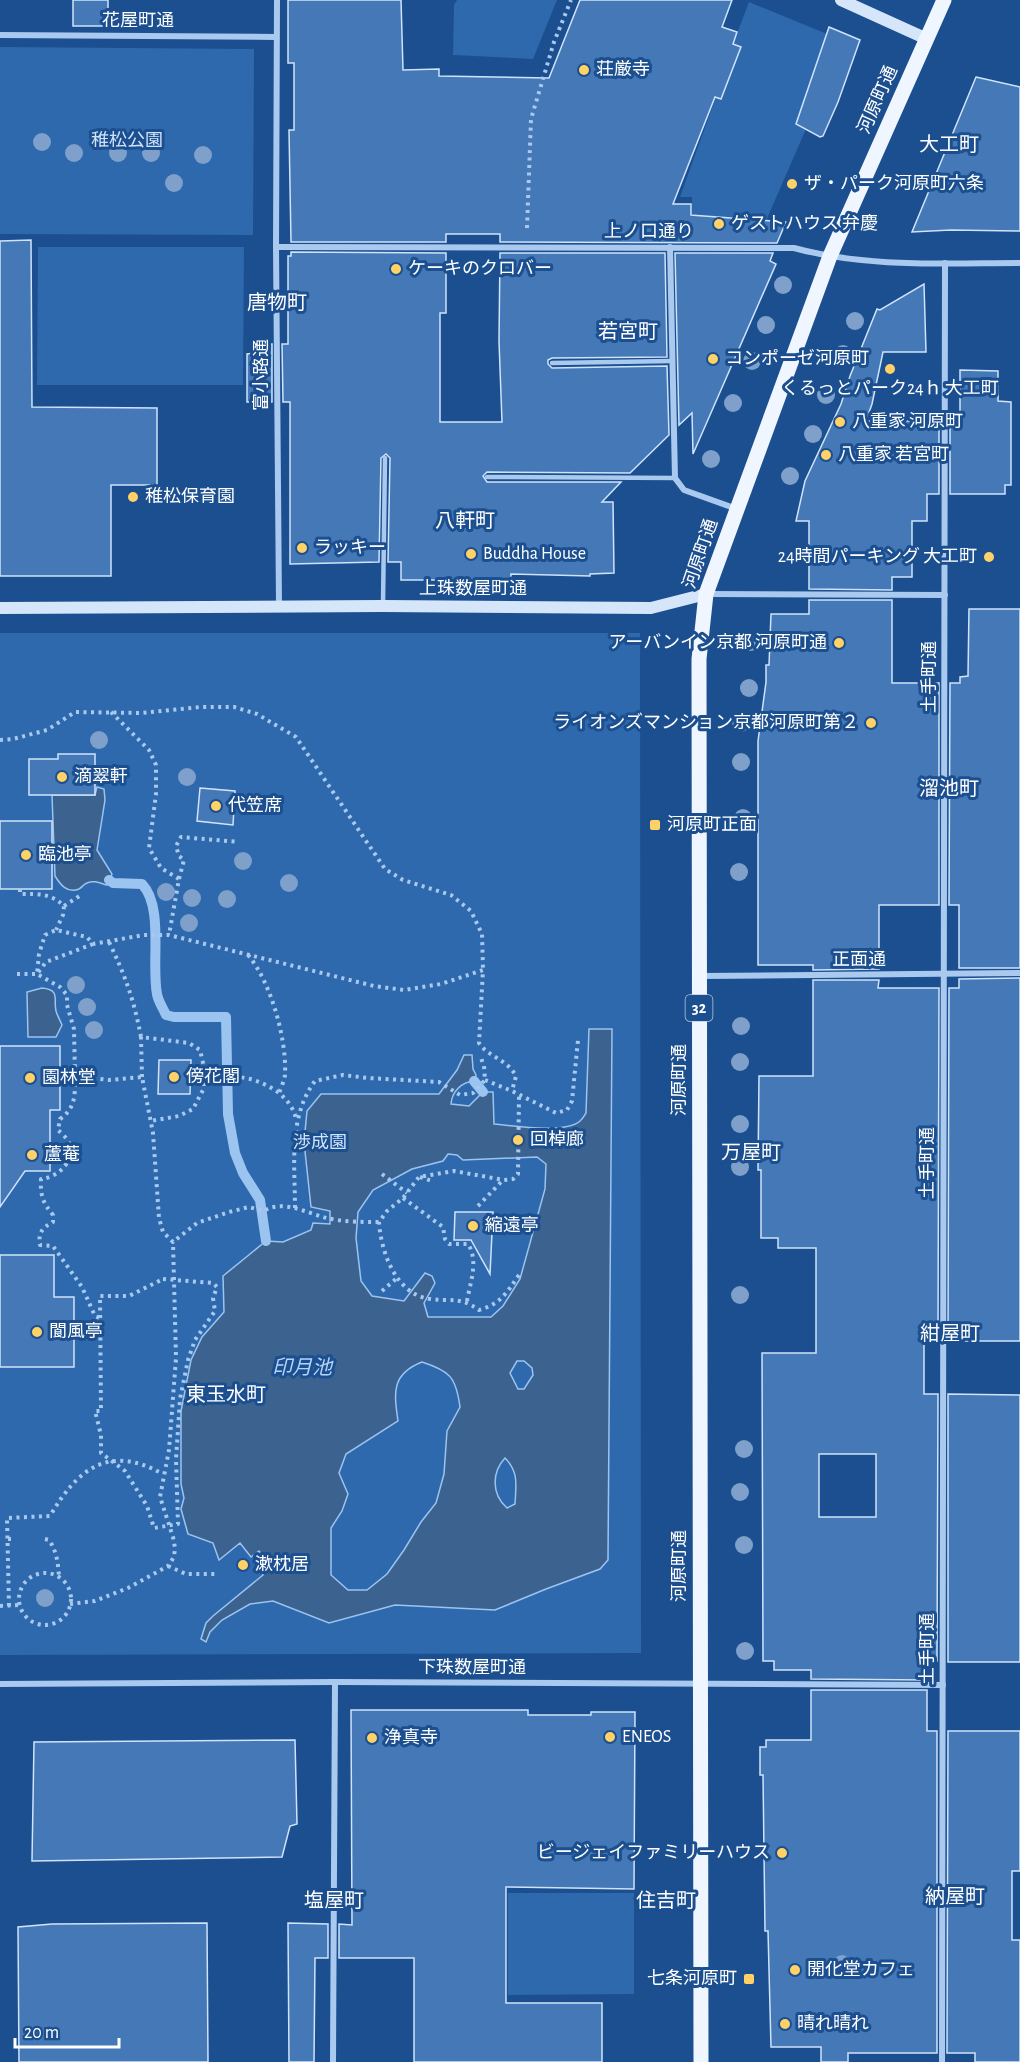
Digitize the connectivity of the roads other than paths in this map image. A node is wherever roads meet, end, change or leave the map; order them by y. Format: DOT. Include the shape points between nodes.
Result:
graph roads {
  1 [pos="277,0"];
  2 [pos="841,0"];
  3 [pos="944,0"];
  4 [pos="0,35"];
  5 [pos="276,37"];
  6 [pos="927,39"];
  7 [pos="276,247"];
  8 [pos="670,247"];
  9 [pos="830,256"];
  10 [pos="945,263"];
  11 [pos="1020,263"];
  12 [pos="672,361"];
  13 [pos="552,363"];
  14 [pos="385,458"];
  15 [pos="487,477"];
  16 [pos="675,478"];
  17 [pos="737,509"];
  18 [pos="706,594"];
  19 [pos="945,595"];
  20 [pos="279,606"];
  21 [pos="383,606"];
  22 [pos="0,608"];
  23 [pos="1020,973"];
  24 [pos="943,974"];
  25 [pos="699,976"];
  26 [pos="335,1682"];
  27 [pos="0,1684"];
  28 [pos="699,1684"];
  29 [pos="943,1685"];
  30 [pos="333,2062"];
  31 [pos="701,2062"];
  32 [pos="942,2062"];
  1 -- 5 [label="street, 富小路通"];
  2 -- 6 [label="street"];
  3 -- 6 [label="main road, 河原町通 / 32"];
  4 -- 5 [label="street, 花屋町通"];
  5 -- 7 [label="street, 富小路通"];
  6 -- 9 [label="main road, 河原町通 / 32"];
  7 -- 8 [label="street, 上ノ口通り"];
  7 -- 20 [label="street, 富小路通"];
  8 -- 9 [label="street, 上ノ口通り" via="794,248"];
  8 -- 12 [label="street"];
  9 -- 10 [label="street, 上ノ口通り"];
  9 -- 17 [label="main road, 河原町通 / 32"];
  10 -- 11 [label="street, 上ノ口通り"];
  10 -- 19 [label="street, 土手町通"];
  12 -- 13 [label="lane"];
  12 -- 16 [label="street"];
  14 -- 21 [label="lane"];
  15 -- 16 [label="lane"];
  16 -- 17 [label="street" via="684,490"];
  17 -- 18 [label="main road, 河原町通 / 32"];
  18 -- 19 [label="street, 上珠数屋町通"];
  18 -- 21 [label="street, 上珠数屋町通" via="651,608"];
  18 -- 25 [label="main road, 河原町通 / 32" via="699,659"];
  19 -- 24 [label="street, 土手町通"];
  20 -- 21 [label="street, 上珠数屋町通"];
  20 -- 22 [label="street, 上珠数屋町通"];
  23 -- 24 [label="street, 正面通"];
  24 -- 25 [label="street, 正面通"];
  24 -- 29 [label="street, 土手町通"];
  25 -- 28 [label="main road, 河原町通 / 32"];
  26 -- 27 [label="street, 下珠数屋町通"];
  26 -- 28 [label="street, 下珠数屋町通"];
  26 -- 30 [label="street"];
  28 -- 29 [label="street, 下珠数屋町通"];
  28 -- 31 [label="main road, 河原町通 / 32"];
  29 -- 32 [label="street, 土手町通"];
}
